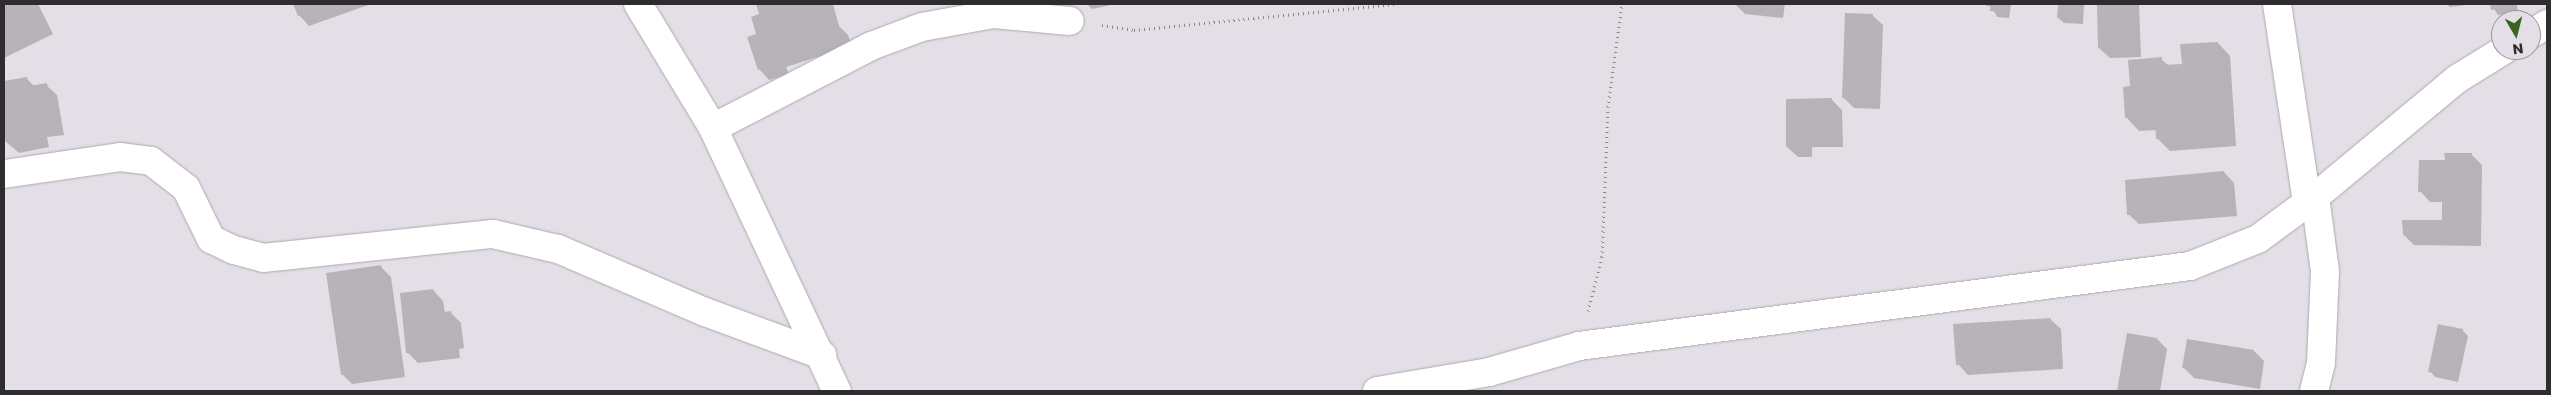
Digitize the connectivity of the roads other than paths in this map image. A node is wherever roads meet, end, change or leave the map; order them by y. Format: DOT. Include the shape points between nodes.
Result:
graph roads {
  1 [pos="638,4"];
  2 [pos="2277,4"];
  3 [pos="1070,21"];
  4 [pos="2491,58"];
  5 [pos="714,128"];
  6 [pos="4,174"];
  7 [pos="2311,200"];
  8 [pos="822,355"];
  9 [pos="837,391"];
  10 [pos="1377,391"];
  11 [pos="2314,391"];
  1 -- 5 [label="street"];
  2 -- 7 [label="street"];
  3 -- 5 [label="street" via="994,14 922,27 871,46"];
  4 -- 7 [label="street" via="2457,79"];
  5 -- 8 [label="street"];
  6 -- 8 [label="street" via="120,157 151,161 186,188 211,239 263,258 434,239 502,236 558,249 705,312"];
  7 -- 10 [label="street" via="2258,239 2190,266 1579,346 1489,372"];
  7 -- 11 [label="street" via="2325,271 2321,363"];
  8 -- 9 [label="street"];
}
